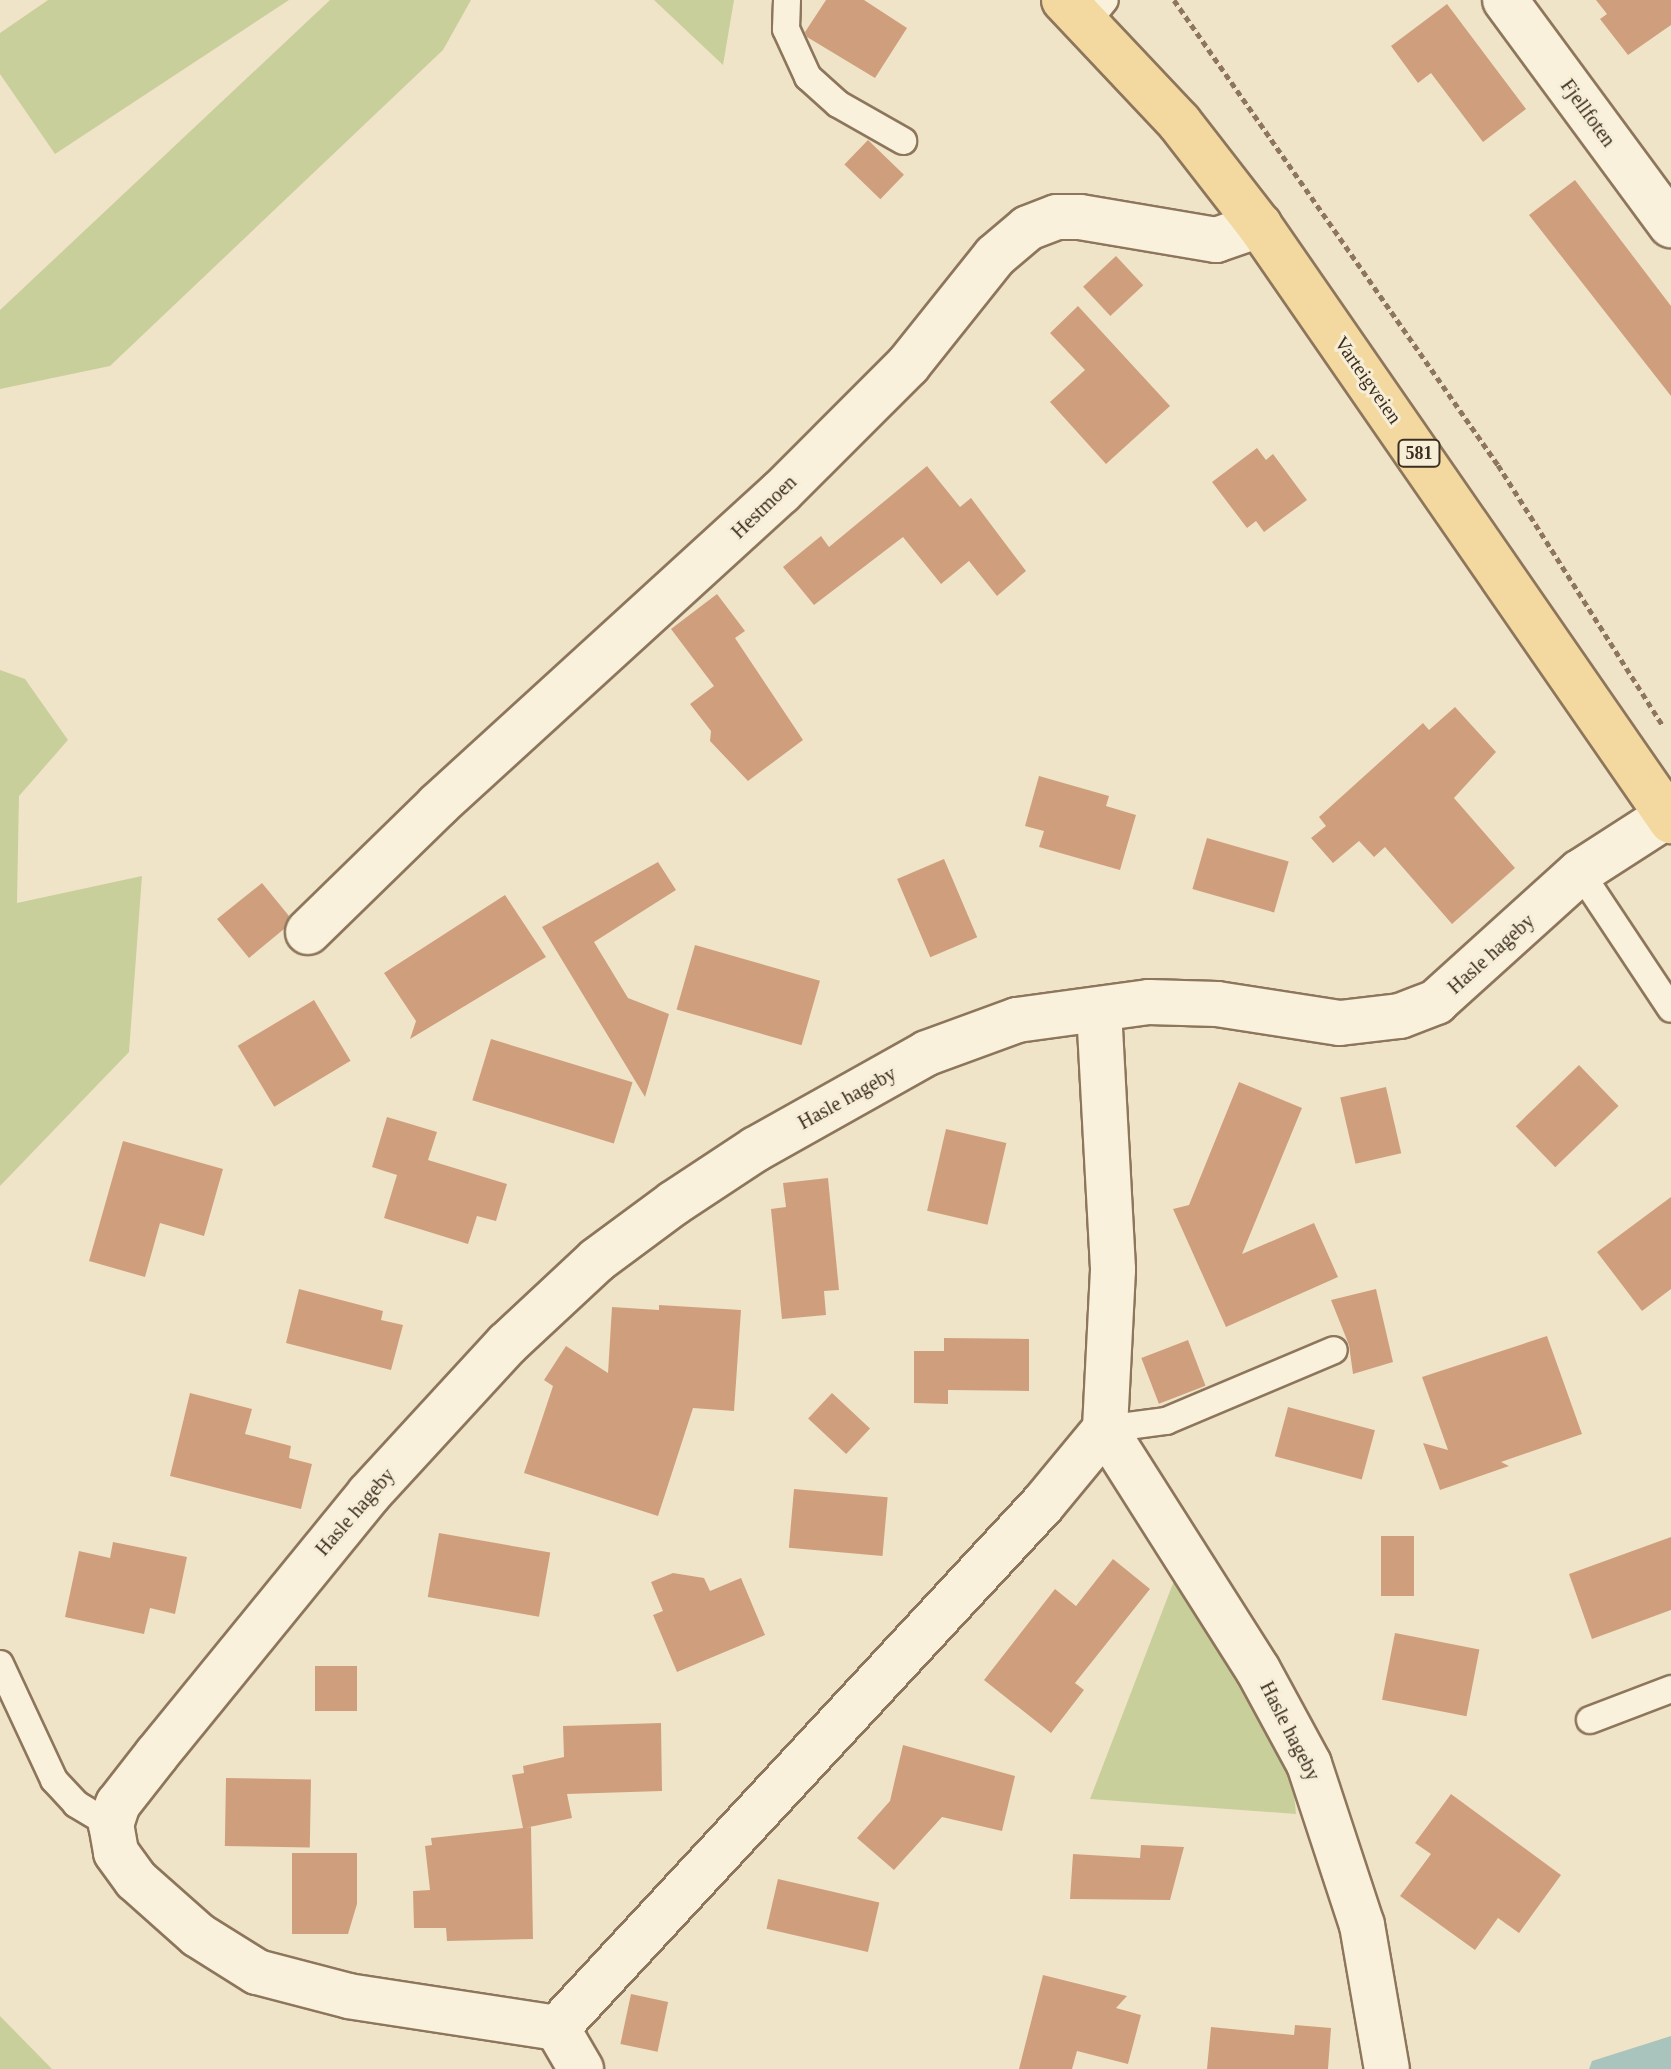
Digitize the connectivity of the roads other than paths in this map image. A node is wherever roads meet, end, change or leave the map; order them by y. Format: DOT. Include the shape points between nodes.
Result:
graph roads {
  1 [pos="787,0"];
  2 [pos="1505,0"];
  3 [pos="1086,7"];
  4 [pos="903,141"];
  5 [pos="1259,225"];
  6 [pos="1671,225"];
  7 [pos="1665,801"];
  8 [pos="1580,872"];
  9 [pos="308,932"];
  10 [pos="1671,1009"];
  11 [pos="1099,1010"];
  12 [pos="1334,1350"];
  13 [pos="1105,1429"];
  14 [pos="0,1664"];
  15 [pos="1671,1689"];
  16 [pos="1590,1720"];
  17 [pos="111,1825"];
  18 [pos="557,2028"];
  19 [pos="581,2069"];
  20 [pos="1387,2069"];
  1 -- 4 [label="lane" via="786,29 808,77 838,104"];
  2 -- 6 [label="street, Fjellfoten"];
  3 -- 5 [label="main road, Varteigveien / 581"];
  5 -- 7 [label="main road, Varteigveien / 581"];
  5 -- 9 [label="street, Hestmoen" via="1216,240 1080,217 1057,217 1028,228 995,256 908,365 781,492 482,764"];
  7 -- 8 [label="street, Hasle hageby"];
  8 -- 10 [label="lane"];
  8 -- 11 [label="street, Hasle hageby" via="1466,979 1436,1002 1400,1016 1340,1023 1217,1004 1149,1002"];
  11 -- 13 [label="street" via="1113,1270"];
  11 -- 17 [label="street, Hasle hageby" via="1017,1020 927,1053 756,1149 597,1260 507,1344 369,1494 147,1766 118,1804"];
  12 -- 13 [label="lane" via="1166,1421"];
  13 -- 18 [label="street" via="1052,1494"];
  13 -- 20 [label="street, Hasle hageby" via="1258,1670 1309,1764 1362,1925"];
  14 -- 17 [label="lane" via="54,1780 76,1804"];
  15 -- 16 [label="lane"];
  17 -- 18 [label="street" via="116,1852 136,1880 198,1935 257,1972 349,1996"];
  18 -- 19 [label="street"];
}
